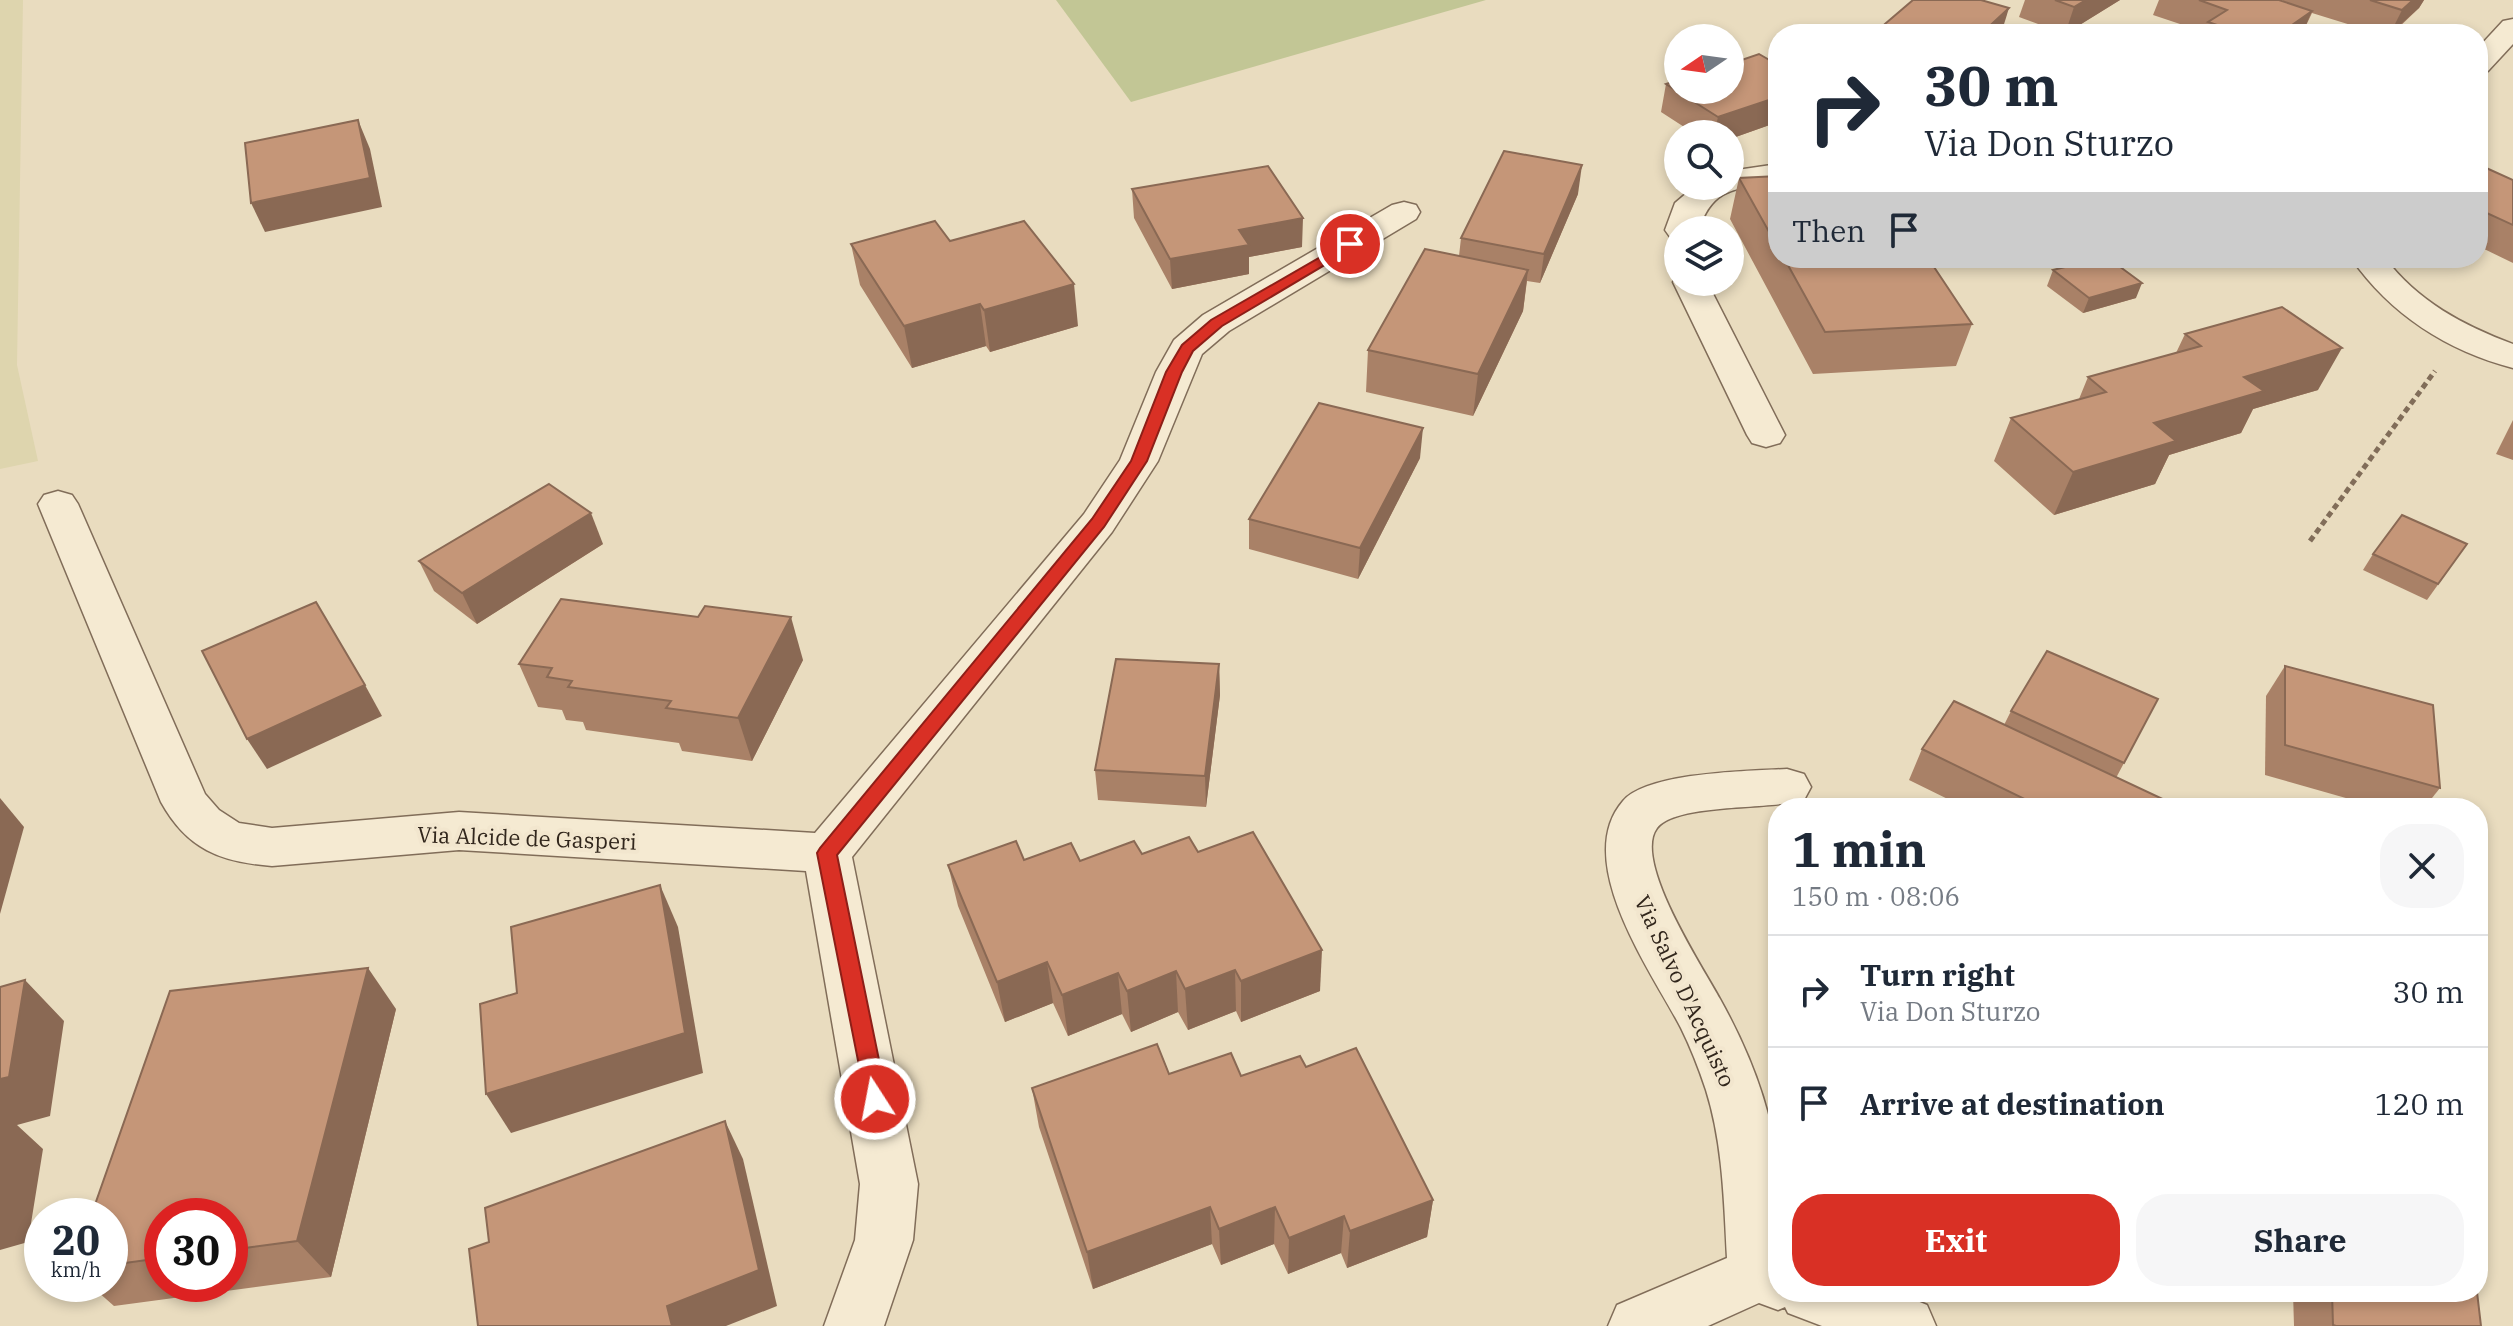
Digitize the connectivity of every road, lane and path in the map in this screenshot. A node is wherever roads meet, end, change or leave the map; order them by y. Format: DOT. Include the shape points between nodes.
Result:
graph roads {
  1 [pos="2513,27"];
  2 [pos="2488,54"];
  3 [pos="1768,175"];
  4 [pos="1744,179"];
  5 [pos="1404,212"];
  6 [pos="2375,268"];
  7 [pos="1697,296"];
  8 [pos="2461,336"];
  9 [pos="2513,357"];
  10 [pos="1766,435"];
  11 [pos="58,504"];
  12 [pos="2310,541"];
  13 [pos="1787,787"];
  14 [pos="827,853"];
  15 [pos="1768,1231"];
  16 [pos="1768,1286"];
  17 [pos="1838,1302"];
  18 [pos="854,1326"];
  19 [pos="1638,1326"];
  20 [pos="1906,1326"];
  1 -- 2 [label="street"];
  3 -- 4 [label="street"];
  5 -- 14 [label="street" via="1216,323 1187,348 1139,461 1098,523"];
  6 -- 8 [label="street" via="2410,304"];
  7 -- 10 [label="street"];
  8 -- 9 [label="street"];
  8 -- 12 [label="path"];
  11 -- 14 [label="street, Via Alcide de Gasperi" via="185,802 215,835 272,847 459,831"];
  13 -- 15 [label="street, Via Salvo D'Acquisto" via="1650,805 1638,816 1629,843 1642,903 1702,1016 1734,1094"];
  14 -- 18 [label="street" via="889,1184 884,1240"];
  16 -- 19 [label="street"];
  17 -- 20 [label="street"];
}
